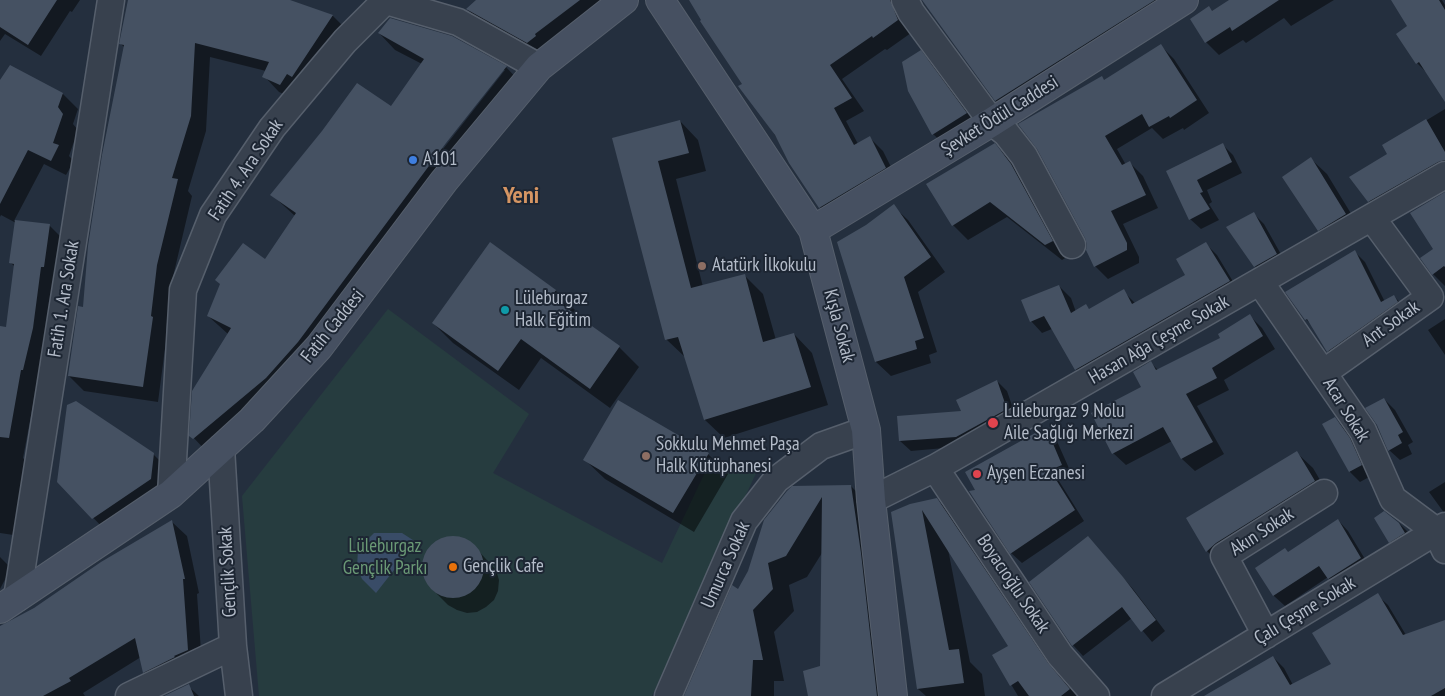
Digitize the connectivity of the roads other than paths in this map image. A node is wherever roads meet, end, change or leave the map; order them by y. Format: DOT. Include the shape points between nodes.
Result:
graph roads {
  1 [pos="112,0"];
  2 [pos="385,0"];
  3 [pos="624,0"];
  4 [pos="660,0"];
  5 [pos="905,0"];
  6 [pos="1184,0"];
  7 [pos="539,67"];
  8 [pos="992,122"];
  9 [pos="1445,175"];
  10 [pos="1372,218"];
  11 [pos="813,230"];
  12 [pos="1072,245"];
  13 [pos="1260,282"];
  14 [pos="1322,373"];
  15 [pos="866,430"];
  16 [pos="221,448"];
  17 [pos="935,468"];
  18 [pos="1324,493"];
  19 [pos="170,494"];
  20 [pos="871,500"];
  21 [pos="1442,536"];
  22 [pos="8,604"];
  23 [pos="1266,635"];
  24 [pos="233,646"];
  25 [pos="128,696"];
  26 [pos="239,696"];
  27 [pos="668,696"];
  28 [pos="893,696"];
  29 [pos="1096,696"];
  30 [pos="1165,696"];
  1 -- 22 [label="street, Fatih 1. Ara Sokak"];
  2 -- 7 [label="street" via="458,22"];
  2 -- 19 [label="street, Fatih 4. Ara Sokak" via="345,41 272,128 214,215 183,290"];
  3 -- 7 [label="street, Fatih Caddesi"];
  4 -- 11 [label="street, Kışla Sokak"];
  5 -- 8 [label="street"];
  6 -- 8 [label="street, Şevket Ödül Caddesi"];
  7 -- 16 [label="street, Fatih Caddesi" via="444,182 319,346 252,420"];
  8 -- 11 [label="street, Şevket Ödül Caddesi"];
  8 -- 12 [label="street" via="1006,133 1024,156"];
  9 -- 10 [label="street, Hasan Ağa Çeşme Sokak"];
  10 -- 13 [label="street, Hasan Ağa Çeşme Sokak"];
  10 -- 14 [label="street, Ant Sokak" via="1430,296"];
  11 -- 15 [label="street, Kışla Sokak"];
  13 -- 14 [label="street, Acar Sokak"];
  13 -- 17 [label="street, Hasan Ağa Çeşme Sokak"];
  14 -- 21 [label="street, Acar Sokak" via="1363,431 1393,499"];
  15 -- 20 [label="street, Kışla Sokak"];
  15 -- 27 [label="street, Umurca Sokak" via="821,446 776,480 744,521"];
  16 -- 19 [label="street, Fatih Caddesi"];
  16 -- 24 [label="street, Gençlik Sokak"];
  17 -- 20 [label="street, Hasan Ağa Çeşme Sokak"];
  17 -- 29 [label="street, Boyacıoğlu Sokak" via="1060,655"];
  18 -- 23 [label="street, Akın Sokak" via="1224,556"];
  19 -- 22 [label="street, Fatih Caddesi"];
  20 -- 28 [label="street, Kışla Sokak"];
  21 -- 23 [label="street, Çalı Çeşme Sokak"];
  23 -- 30 [label="street, Çalı Çeşme Sokak"];
  24 -- 25 [label="street"];
  24 -- 26 [label="street, Gençlik Sokak"];
}
